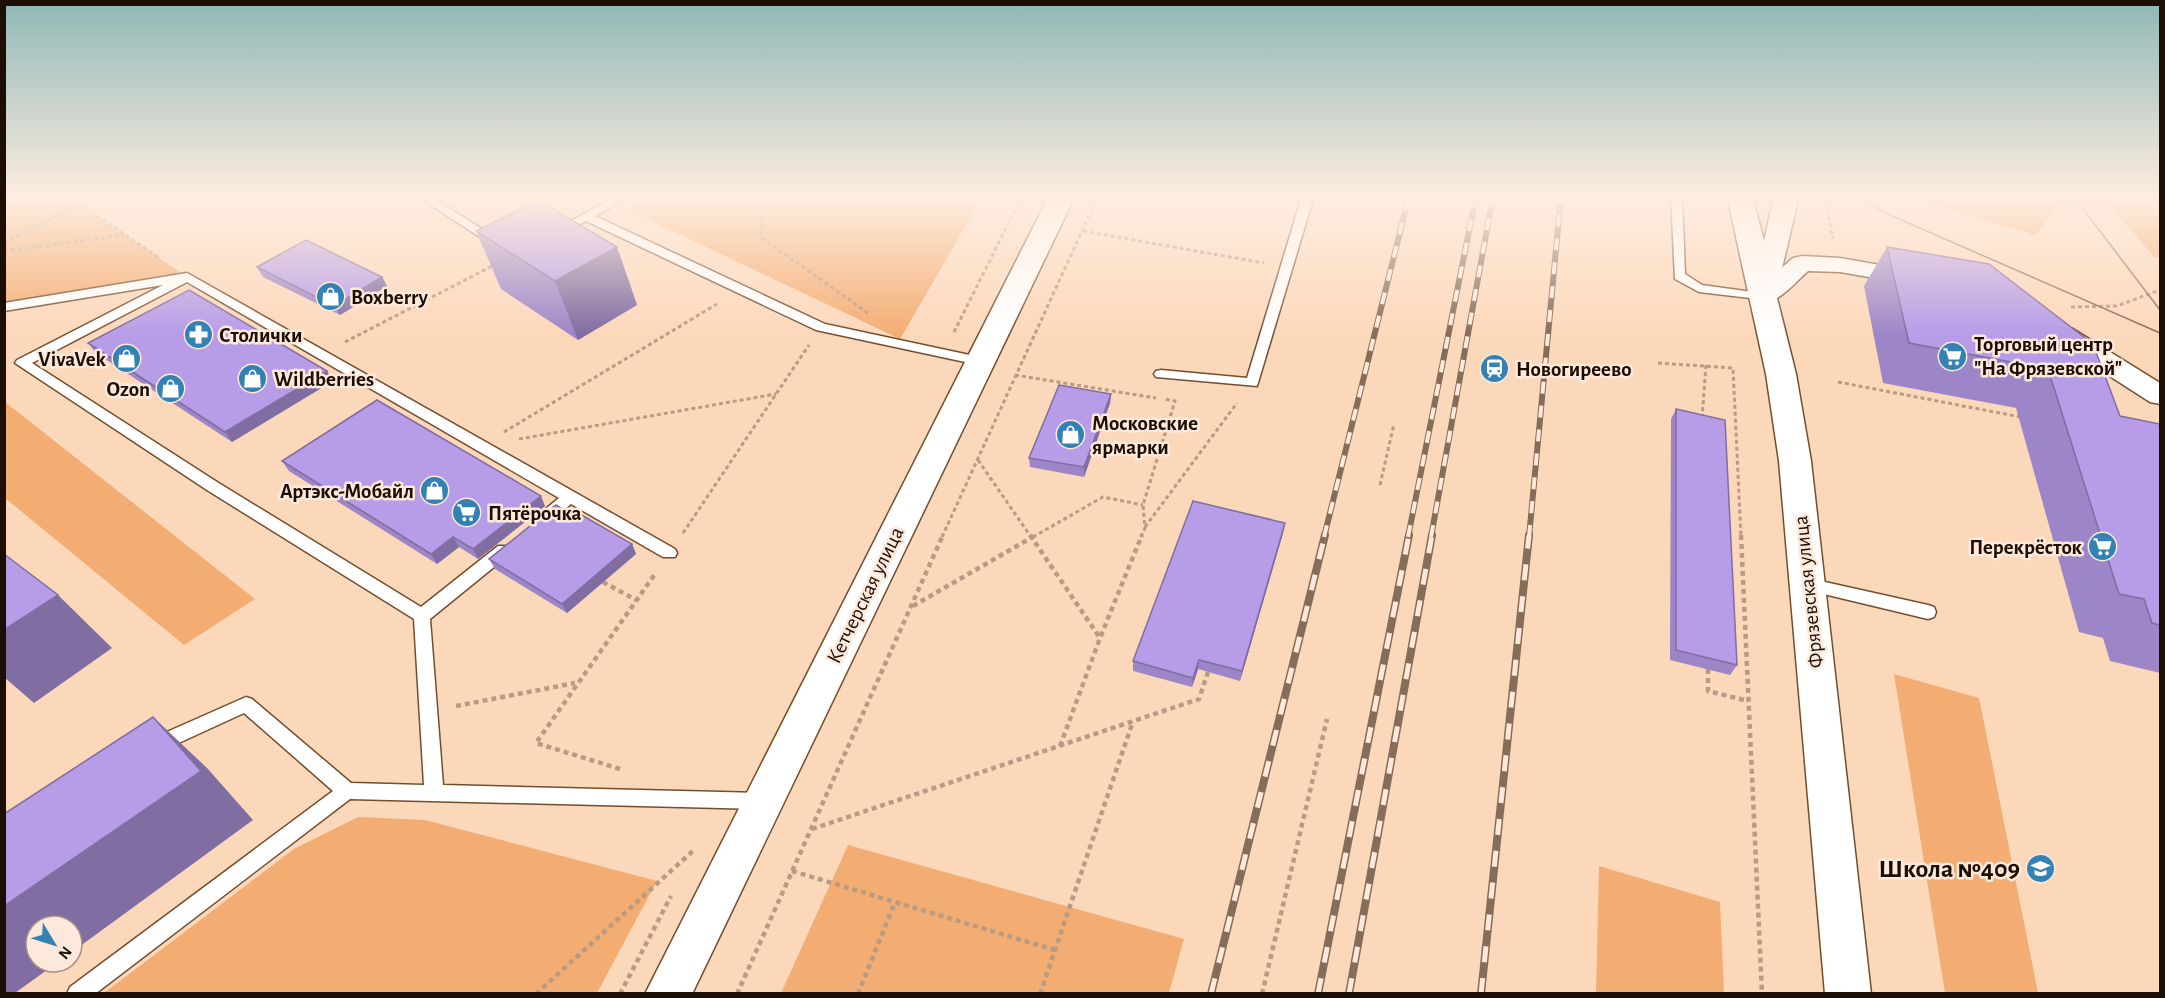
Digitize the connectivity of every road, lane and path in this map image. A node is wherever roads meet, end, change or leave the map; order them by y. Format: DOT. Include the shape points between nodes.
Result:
graph roads {
  1 [pos="68,243"];
  2 [pos="137,243"];
  3 [pos="497,243"];
  4 [pos="641,243"];
  5 [pos="768,243"];
  6 [pos="999,243"];
  7 [pos="1039,243"];
  8 [pos="1078,243"];
  9 [pos="1148,243"];
  10 [pos="1294,243"];
  11 [pos="1678,243"];
  12 [pos="1751,243"];
  13 [pos="1776,243"];
  14 [pos="1834,243"];
  15 [pos="1835,247"];
  16 [pos="4,251"];
  17 [pos="515,254"];
  18 [pos="1286,267"];
  19 [pos="187,278"];
  20 [pos="1935,282"];
  21 [pos="740,290"];
  22 [pos="2160,290"];
  23 [pos="1763,297"];
  24 [pos="4,306"];
  25 [pos="2070,307"];
  26 [pos="868,314"];
  27 [pos="2044,322"];
  28 [pos="821,327"];
  29 [pos="953,333"];
  30 [pos="322,355"];
  31 [pos="979,362"];
  32 [pos="1658,363"];
  33 [pos="1706,365"];
  34 [pos="1161,374"];
  35 [pos="1015,375"];
  36 [pos="1838,382"];
  37 [pos="1251,383"];
  38 [pos="776,394"];
  39 [pos="2160,395"];
  40 [pos="2029,419"];
  41 [pos="1394,424"];
  42 [pos="1701,425"];
  43 [pos="482,446"];
  44 [pos="977,459"];
  45 [pos="1380,485"];
  46 [pos="570,497"];
  47 [pos="1143,506"];
  48 [pos="533,527"];
  49 [pos="1145,528"];
  50 [pos="1031,538"];
  51 [pos="515,542"];
  52 [pos="669,553"];
  53 [pos="603,582"];
  54 [pos="1807,584"];
  55 [pos="636,600"];
  56 [pos="913,606"];
  57 [pos="1928,612"];
  58 [pos="422,616"];
  59 [pos="1100,638"];
  60 [pos="1708,669"];
  61 [pos="1208,672"];
  62 [pos="576,683"];
  63 [pos="1748,701"];
  64 [pos="429,712"];
  65 [pos="1327,719"];
  66 [pos="1132,723"];
  67 [pos="1060,746"];
  68 [pos="141,753"];
  69 [pos="622,770"];
  70 [pos="347,791"];
  71 [pos="434,793"];
  72 [pos="720,800"];
  73 [pos="762,801"];
  74 [pos="812,830"];
  75 [pos="695,849"];
  76 [pos="684,869"];
  77 [pos="792,871"];
  78 [pos="674,890"];
  79 [pos="895,902"];
  80 [pos="1055,950"];
  81 [pos="77,993"];
  82 [pos="536,993"];
  83 [pos="620,993"];
  84 [pos="668,993"];
  85 [pos="737,993"];
  86 [pos="858,993"];
  87 [pos="1040,993"];
  88 [pos="1262,993"];
  89 [pos="1762,993"];
  90 [pos="1848,993"];
  1 -- 16 [label="path"];
  2 -- 19 [label="path"];
  3 -- 17 [label="lane"];
  4 -- 21 [label="lane"];
  5 -- 26 [label="path"];
  6 -- 29 [label="path"];
  7 -- 31 [label="main road, Кетчерская улица"];
  8 -- 35 [label="path"];
  9 -- 18 [label="path"];
  10 -- 18 [label="lane"];
  11 -- 23 [label="lane" via="1679,276 1699,288"];
  12 -- 23 [label="main road, Фрязевская улица"];
  13 -- 23 [label="main road"];
  14 -- 15 [label="path"];
  17 -- 30 [label="path"];
  18 -- 37 [label="lane"];
  19 -- 24 [label="lane"];
  19 -- 30 [label="lane"];
  19 -- 58 [label="lane" via="22,363"];
  20 -- 23 [label="street" via="1839,265 1802,263"];
  21 -- 28 [label="lane"];
  21 -- 43 [label="path"];
  22 -- 25 [label="path" via="2117,306"];
  23 -- 54 [label="main road, Фрязевская улица" via="1795,461"];
  27 -- 39 [label="street"];
  28 -- 31 [label="lane"];
  28 -- 38 [label="path"];
  30 -- 43 [label="lane"];
  31 -- 73 [label="main road, Кетчерская улица"];
  32 -- 33 [label="path"];
  33 -- 42 [label="path"];
  33 -- 63 [label="path" via="1733,368"];
  34 -- 37 [label="lane"];
  35 -- 44 [label="path"];
  35 -- 47 [label="path" via="1175,401"];
  36 -- 40 [label="path"];
  37 -- 49 [label="path"];
  38 -- 43 [label="path"];
  38 -- 52 [label="path"];
  41 -- 45 [label="path"];
  43 -- 46 [label="lane"];
  44 -- 50 [label="path"];
  44 -- 56 [label="path"];
  46 -- 48 [label="lane"];
  46 -- 52 [label="lane"];
  47 -- 49 [label="path"];
  47 -- 50 [label="path" via="1102,497"];
  49 -- 59 [label="path"];
  50 -- 56 [label="path"];
  50 -- 59 [label="path"];
  51 -- 58 [label="lane"];
  52 -- 55 [label="path"];
  53 -- 55 [label="path"];
  54 -- 57 [label="lane"];
  54 -- 90 [label="main road, Фрязевская улица"];
  55 -- 62 [label="path"];
  56 -- 74 [label="path"];
  58 -- 64 [label="lane"];
  59 -- 67 [label="path"];
  60 -- 63 [label="path" via="1708,691"];
  61 -- 66 [label="path" via="1199,699"];
  62 -- 64 [label="path"];
  62 -- 69 [label="path" via="536,743"];
  63 -- 89 [label="path"];
  64 -- 71 [label="lane"];
  65 -- 88 [label="path"];
  66 -- 67 [label="path"];
  66 -- 80 [label="path"];
  67 -- 74 [label="path"];
  68 -- 70 [label="lane" via="246,704"];
  70 -- 71 [label="lane"];
  70 -- 81 [label="lane"];
  71 -- 72 [label="lane"];
  72 -- 73 [label="lane"];
  72 -- 75 [label="path"];
  73 -- 84 [label="main road, Кетчерская улица"];
  74 -- 77 [label="path"];
  75 -- 76 [label="path"];
  75 -- 82 [label="path"];
  77 -- 79 [label="path"];
  77 -- 85 [label="path"];
  78 -- 83 [label="path"];
  79 -- 80 [label="path"];
  79 -- 86 [label="path"];
  80 -- 87 [label="path"];
}
